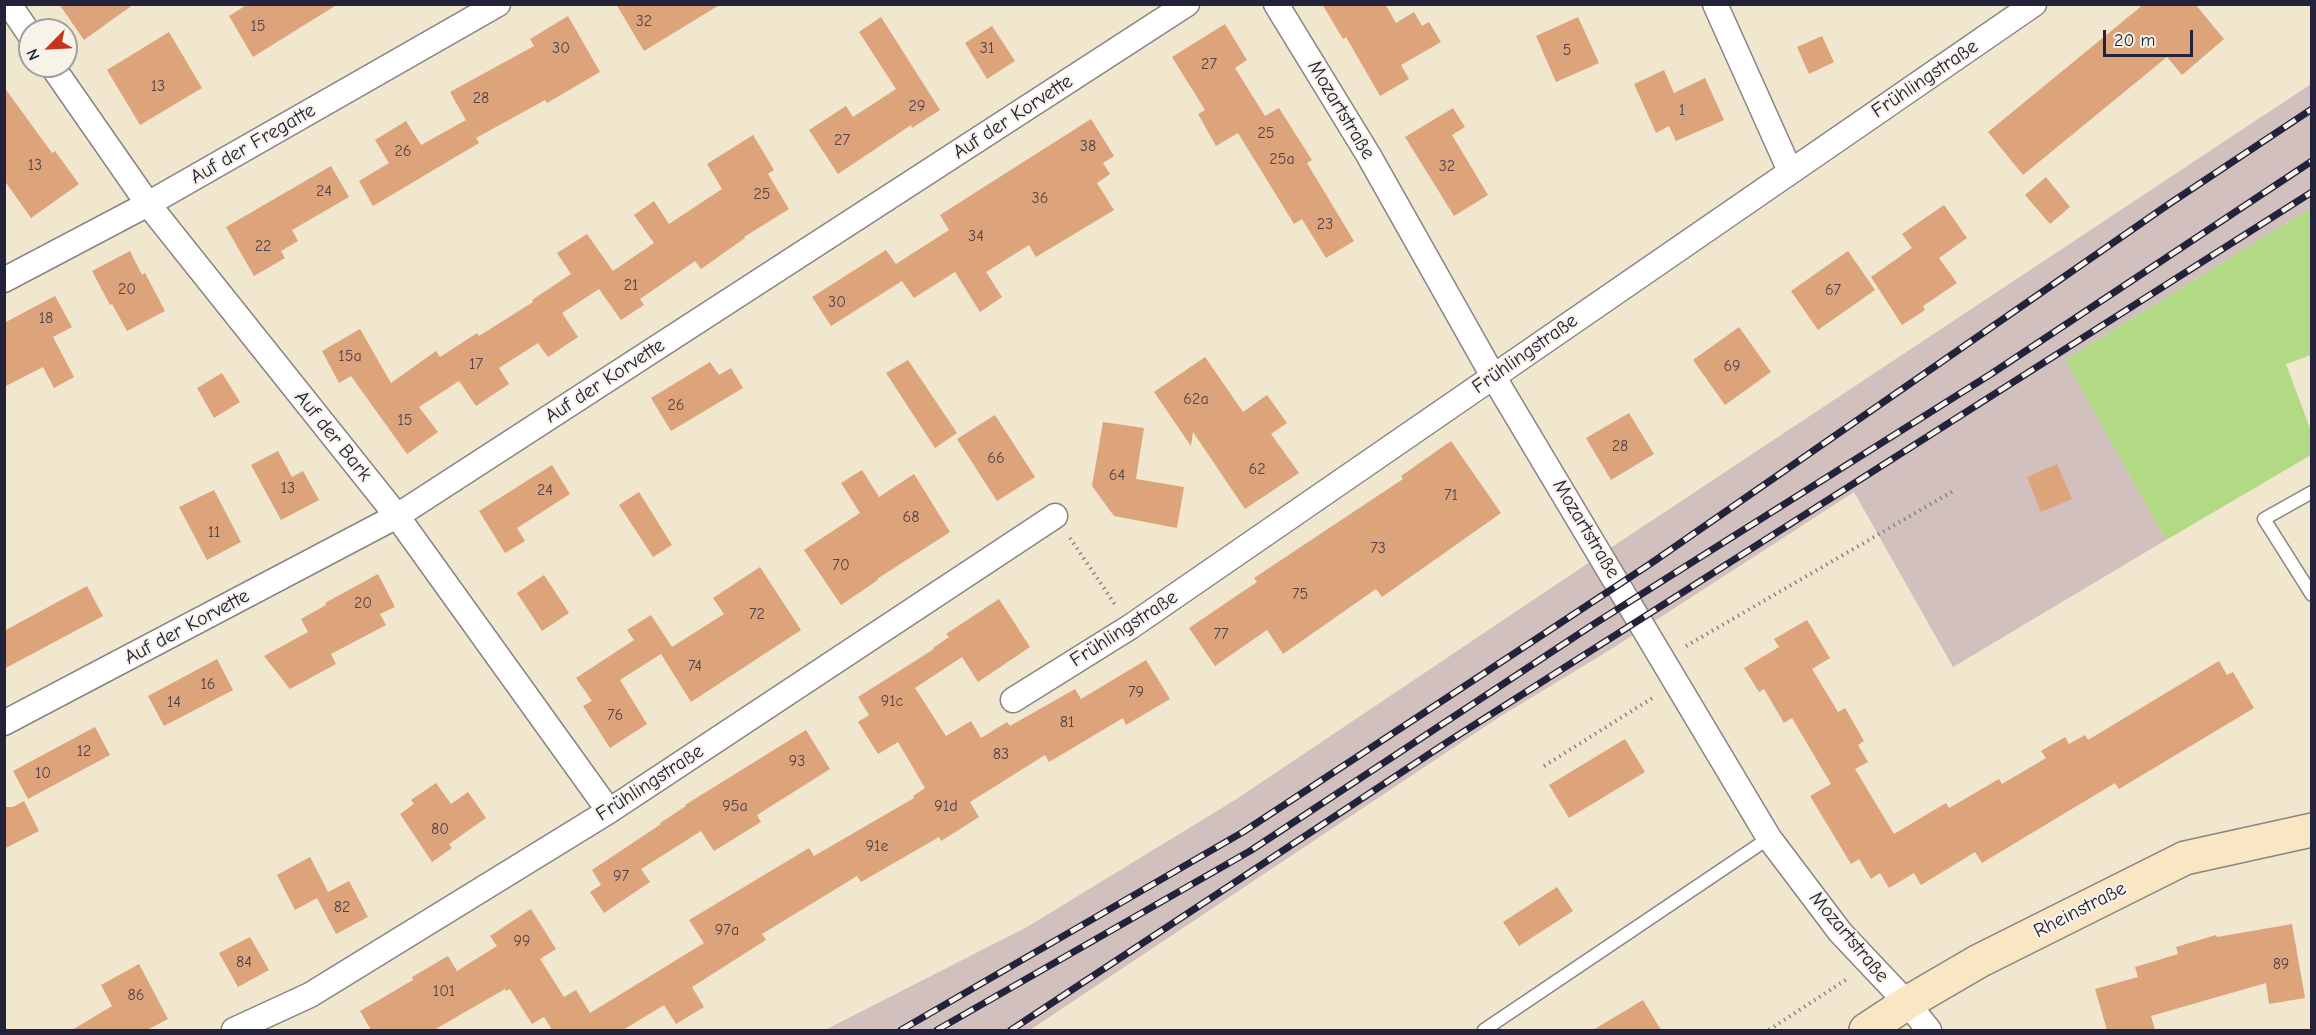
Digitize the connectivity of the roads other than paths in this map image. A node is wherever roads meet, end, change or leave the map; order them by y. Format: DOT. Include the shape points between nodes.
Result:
graph roads {
  1 [pos="9,4"];
  2 [pos="498,4"];
  3 [pos="1187,4"];
  4 [pos="1276,4"];
  5 [pos="1715,4"];
  6 [pos="2034,4"];
  7 [pos="18,18"];
  8 [pos="60,78"];
  9 [pos="1790,171"];
  10 [pos="148,204"];
  11 [pos="4,280"];
  12 [pos="1493,376"];
  13 [pos="2312,492"];
  14 [pos="397,516"];
  15 [pos="1055,516"];
  16 [pos="2312,595"];
  17 [pos="1013,700"];
  18 [pos="4,723"];
  19 [pos="609,811"];
  20 [pos="2312,830"];
  21 [pos="1769,838"];
  22 [pos="1907,1003"];
  23 [pos="234,1030"];
  24 [pos="1484,1030"];
  25 [pos="1866,1030"];
  26 [pos="1929,1030"];
  1 -- 7 [label="street"];
  2 -- 10 [label="street, Auf der Fregatte"];
  3 -- 14 [label="street, Auf der Korvette"];
  4 -- 12 [label="street, Mozartstraße" via="1369,156"];
  5 -- 9 [label="street"];
  6 -- 9 [label="street, Frühlingstraße"];
  8 -- 10 [label="street, Auf der Bark"];
  9 -- 12 [label="street, Frühlingstraße"];
  10 -- 11 [label="street, Auf der Fregatte"];
  10 -- 14 [label="street, Auf der Bark"];
  12 -- 17 [label="street, Frühlingstraße" via="1130,627"];
  12 -- 21 [label="street, Mozartstraße"];
  13 -- 16 [label="lane" via="2265,519"];
  14 -- 18 [label="street, Auf der Korvette"];
  14 -- 19 [label="street, Auf der Bark"];
  15 -- 19 [label="street, Frühlingstraße"];
  19 -- 23 [label="street, Frühlingstraße" via="309,995"];
  20 -- 22 [label="main road, Rheinstraße" via="2185,858 1979,961"];
  21 -- 22 [label="street, Mozartstraße" via="1840,932"];
  21 -- 24 [label="lane"];
  22 -- 25 [label="main road, Rheinstraße"];
  22 -- 26 [label="street, Mozartstraße"];
}
